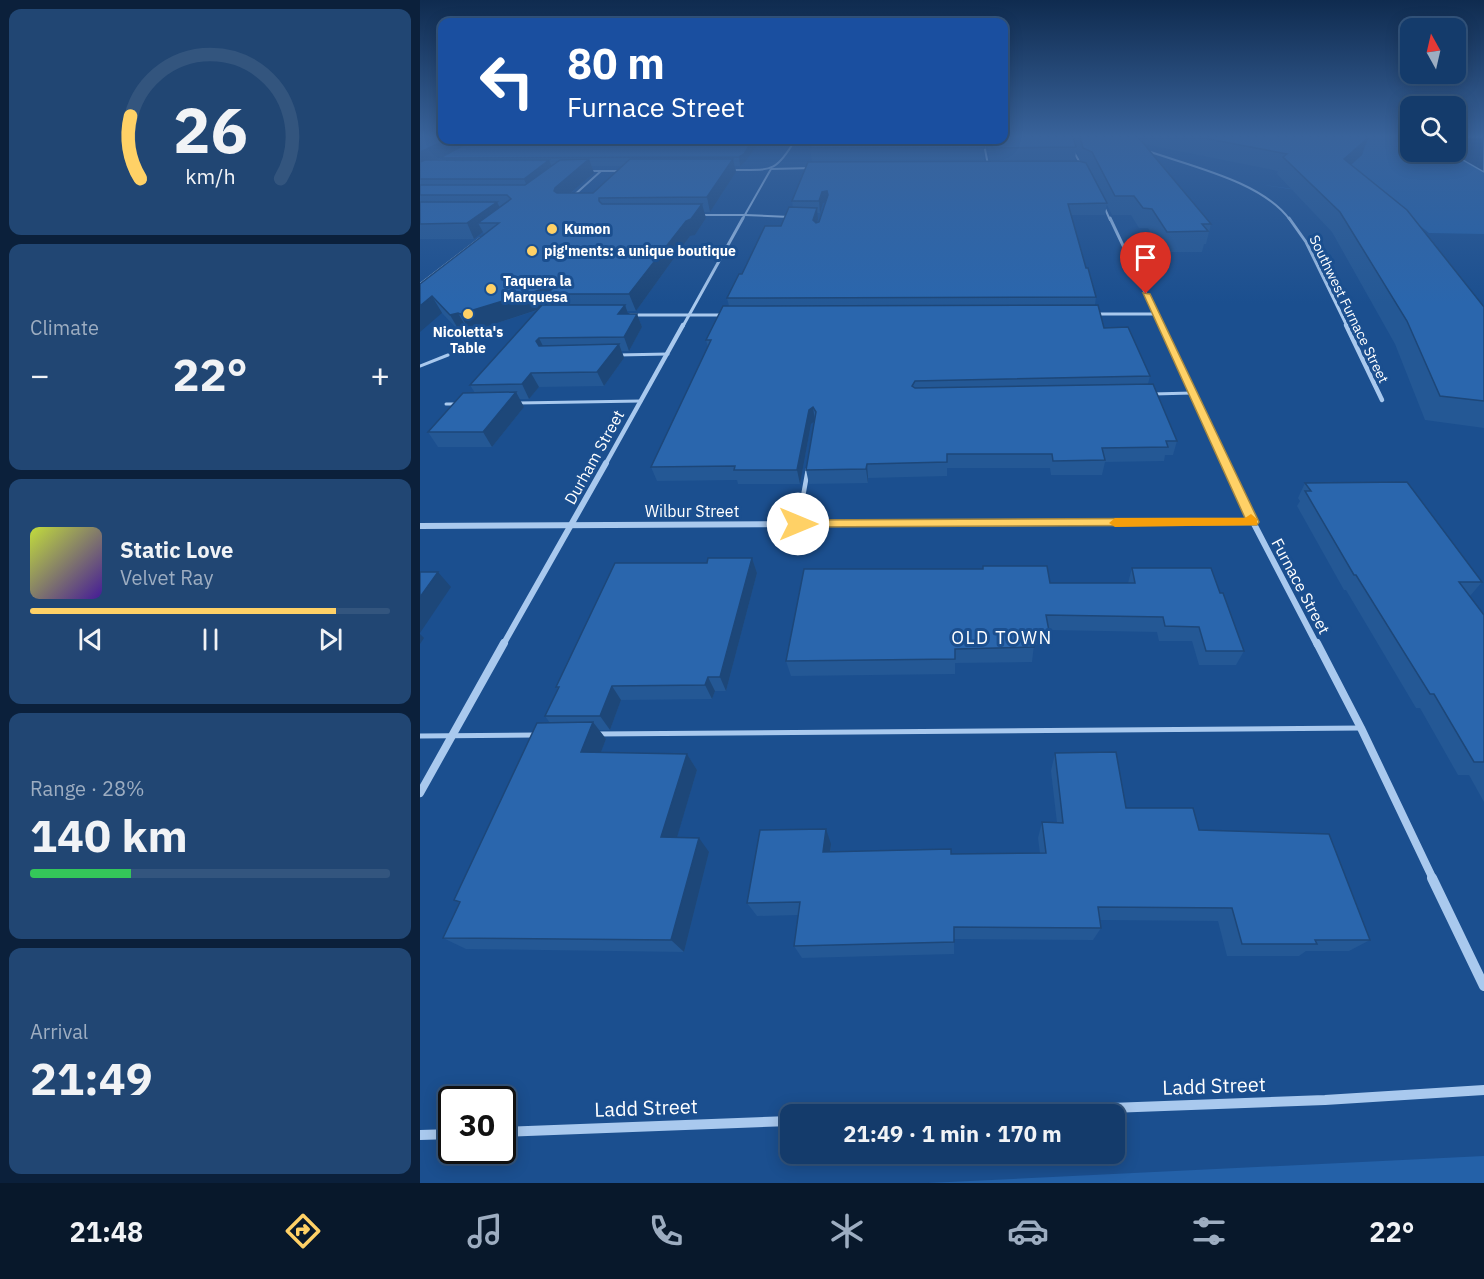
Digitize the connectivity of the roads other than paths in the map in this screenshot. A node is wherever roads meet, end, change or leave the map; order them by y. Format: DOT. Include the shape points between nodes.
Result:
graph roads {
  1 [pos="577,192"];
  2 [pos="758,192"];
  3 [pos="1257,192"];
  4 [pos="1100,197"];
  5 [pos="570,198"];
  6 [pos="687,215"];
  7 [pos="745,215"];
  8 [pos="790,217"];
  9 [pos="482,237"];
  10 [pos="420,284"];
  11 [pos="1083,314"];
  12 [pos="1155,314"];
  13 [pos="629,315"];
  14 [pos="689,315"];
  15 [pos="737,315"];
  16 [pos="668,354"];
  17 [pos="448,355"];
  18 [pos="612,355"];
  19 [pos="420,366"];
  20 [pos="1192,393"];
  21 [pos="1146,394"];
  22 [pos="1382,400"];
  23 [pos="641,401"];
  24 [pos="469,403"];
  25 [pos="515,403"];
  26 [pos="446,404"];
  27 [pos="810,458"];
  28 [pos="1253,522"];
  29 [pos="798,524"];
  30 [pos="571,525"];
  31 [pos="420,526"];
  32 [pos="1361,728"];
  33 [pos="585,734"];
  34 [pos="453,735"];
  35 [pos="549,735"];
  36 [pos="420,736"];
  37 [pos="420,793"];
  38 [pos="1484,986"];
  39 [pos="1484,1090"];
  40 [pos="1125,1107"];
  41 [pos="780,1121"];
  42 [pos="516,1131"];
  43 [pos="438,1134"];
  44 [pos="420,1135"];
  1 -- 5 [label="lane"];
  2 -- 7 [label="street, Durham Street"];
  3 -- 22 [label="street, Southwest Furnace Street" via="1280,206 1305,242"];
  4 -- 12 [label="street, Furnace Street"];
  6 -- 7 [label="street"];
  7 -- 8 [label="lane"];
  7 -- 14 [label="street, Durham Street"];
  9 -- 10 [label="lane"];
  11 -- 12 [label="street"];
  12 -- 20 [label="street, Furnace Street"];
  13 -- 14 [label="street"];
  14 -- 15 [label="street"];
  14 -- 16 [label="street, Durham Street"];
  16 -- 18 [label="lane"];
  16 -- 23 [label="street, Durham Street"];
  17 -- 19 [label="lane"];
  20 -- 21 [label="lane"];
  20 -- 28 [label="street, Furnace Street"];
  23 -- 25 [label="lane"];
  23 -- 30 [label="street, Durham Street"];
  24 -- 26 [label="lane"];
  27 -- 29 [label="lane"];
  28 -- 29 [label="street, Wilbur Street"];
  28 -- 32 [label="street, Furnace Street"];
  29 -- 30 [label="street, Wilbur Street"];
  30 -- 31 [label="street, Wilbur Street"];
  30 -- 34 [label="street, Durham Street"];
  32 -- 33 [label="lane"];
  32 -- 38 [label="street, Furnace Street"];
  34 -- 35 [label="lane"];
  34 -- 36 [label="lane"];
  34 -- 37 [label="street, Durham Street"];
  39 -- 40 [label="street, Ladd Street"];
  41 -- 42 [label="street, Ladd Street"];
  43 -- 44 [label="street"];
}
